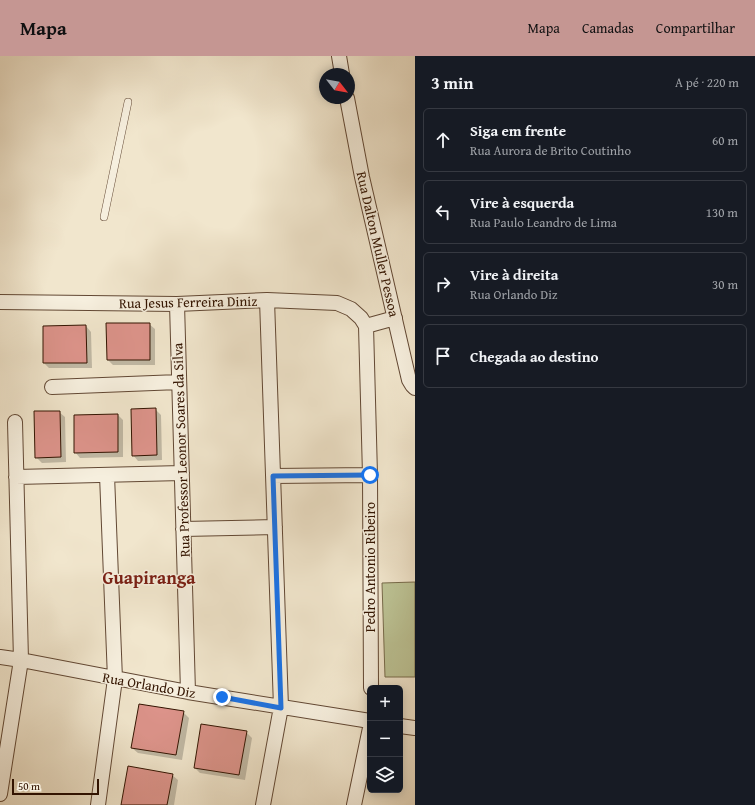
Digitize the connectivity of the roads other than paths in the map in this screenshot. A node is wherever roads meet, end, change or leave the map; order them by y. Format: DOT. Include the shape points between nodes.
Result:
graph roads {
  1 [pos="339,56"];
  2 [pos="341,68"];
  3 [pos="128,102"];
  4 [pos="348,104"];
  5 [pos="104,217"];
  6 [pos="267,300"];
  7 [pos="0,302"];
  8 [pos="176,304"];
  9 [pos="395,318"];
  10 [pos="366,326"];
  11 [pos="179,382"];
  12 [pos="52,387"];
  13 [pos="415,388"];
  14 [pos="16,422"];
  15 [pos="182,473"];
  16 [pos="107,475"];
  17 [pos="370,475"];
  18 [pos="273,476"];
  19 [pos="16,477"];
  20 [pos="275,527"];
  21 [pos="183,529"];
  22 [pos="0,657"];
  23 [pos="21,660"];
  24 [pos="115,679"];
  25 [pos="371,685"];
  26 [pos="188,692"];
  27 [pos="281,708"];
  28 [pos="367,721"];
  29 [pos="403,726"];
  30 [pos="415,728"];
  31 [pos="367,742"];
  32 [pos="0,794"];
  33 [pos="98,805"];
  34 [pos="263,805"];
  35 [pos="354,805"];
  1 -- 2 [label="street"];
  3 -- 5 [label="lane"];
  4 -- 9 [label="street, Rua Dalton Muller Pessoa" via="362,177"];
  6 -- 8 [label="street, Rua Jesus Ferreira Diniz"];
  6 -- 10 [label="street, Rua Jesus Ferreira Diniz" via="337,303 350,309"];
  6 -- 18 [label="street"];
  7 -- 8 [label="street, Rua Jesus Ferreira Diniz"];
  8 -- 11 [label="street, Rua Professor Leonor Soares da Silva"];
  9 -- 10 [label="street"];
  9 -- 13 [label="street, Rua Dalton Muller Pessoa" via="409,380"];
  10 -- 17 [label="street, Pedro Antonio Ribeiro"];
  11 -- 12 [label="street"];
  11 -- 15 [label="street, Rua Professor Leonor Soares da Silva"];
  14 -- 19 [label="street"];
  15 -- 16 [label="street"];
  15 -- 21 [label="street, Rua Professor Leonor Soares da Silva"];
  16 -- 19 [label="street"];
  16 -- 24 [label="street"];
  17 -- 18 [label="street"];
  17 -- 25 [label="street, Pedro Antonio Ribeiro"];
  18 -- 20 [label="street"];
  19 -- 23 [label="street"];
  20 -- 21 [label="street"];
  20 -- 27 [label="street"];
  21 -- 26 [label="street, Rua Professor Leonor Soares da Silva"];
  22 -- 23 [label="street, Rua Orlando Diz"];
  23 -- 24 [label="street, Rua Orlando Diz"];
  23 -- 32 [label="street"];
  24 -- 26 [label="street, Rua Orlando Diz"];
  24 -- 33 [label="street"];
  26 -- 27 [label="street, Rua Orlando Diz"];
  27 -- 28 [label="street, Rua Orlando Diz"];
  27 -- 34 [label="street"];
  29 -- 30 [label="street"];
  31 -- 35 [label="street"];
}
